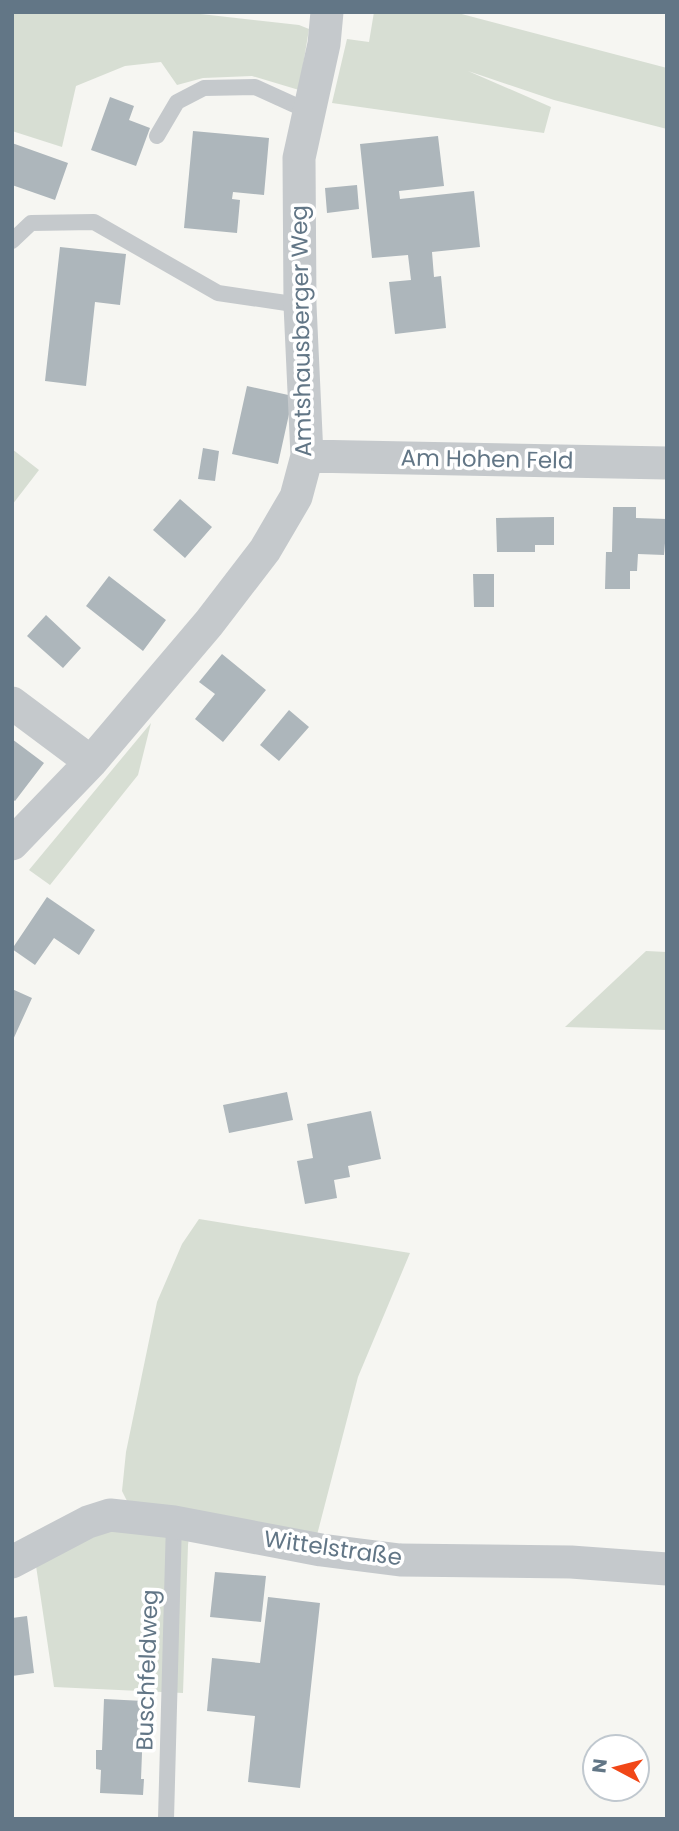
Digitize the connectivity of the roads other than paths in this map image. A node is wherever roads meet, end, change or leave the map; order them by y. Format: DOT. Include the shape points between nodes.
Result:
graph roads {
  1 [pos="326,28"];
  2 [pos="310,112"];
  3 [pos="157,136"];
  4 [pos="12,241"];
  5 [pos="300,305"];
  6 [pos="307,456"];
  7 [pos="667,463"];
  8 [pos="12,703"];
  9 [pos="91,762"];
  10 [pos="12,844"];
  11 [pos="174,1522"];
  12 [pos="12,1562"];
  13 [pos="667,1569"];
  14 [pos="166,1819"];
  1 -- 2 [label="street, Amtshausberger Weg"];
  2 -- 3 [label="lane" via="255,87 204,88 177,102"];
  2 -- 5 [label="street, Amtshausberger Weg" via="299,158"];
  4 -- 5 [label="lane" via="31,223 94,222 218,293"];
  5 -- 6 [label="street, Amtshausberger Weg"];
  6 -- 7 [label="street, Am Hohen Feld"];
  6 -- 9 [label="street, Amtshausberger Weg" via="296,497 265,550"];
  8 -- 9 [label="street"];
  9 -- 10 [label="street, Amtshausberger Weg"];
  11 -- 12 [label="street, Wittelstraße" via="110,1516 88,1522"];
  11 -- 13 [label="street, Wittelstraße" via="400,1560 571,1562"];
  11 -- 14 [label="lane, Buschfeldweg"];
}
